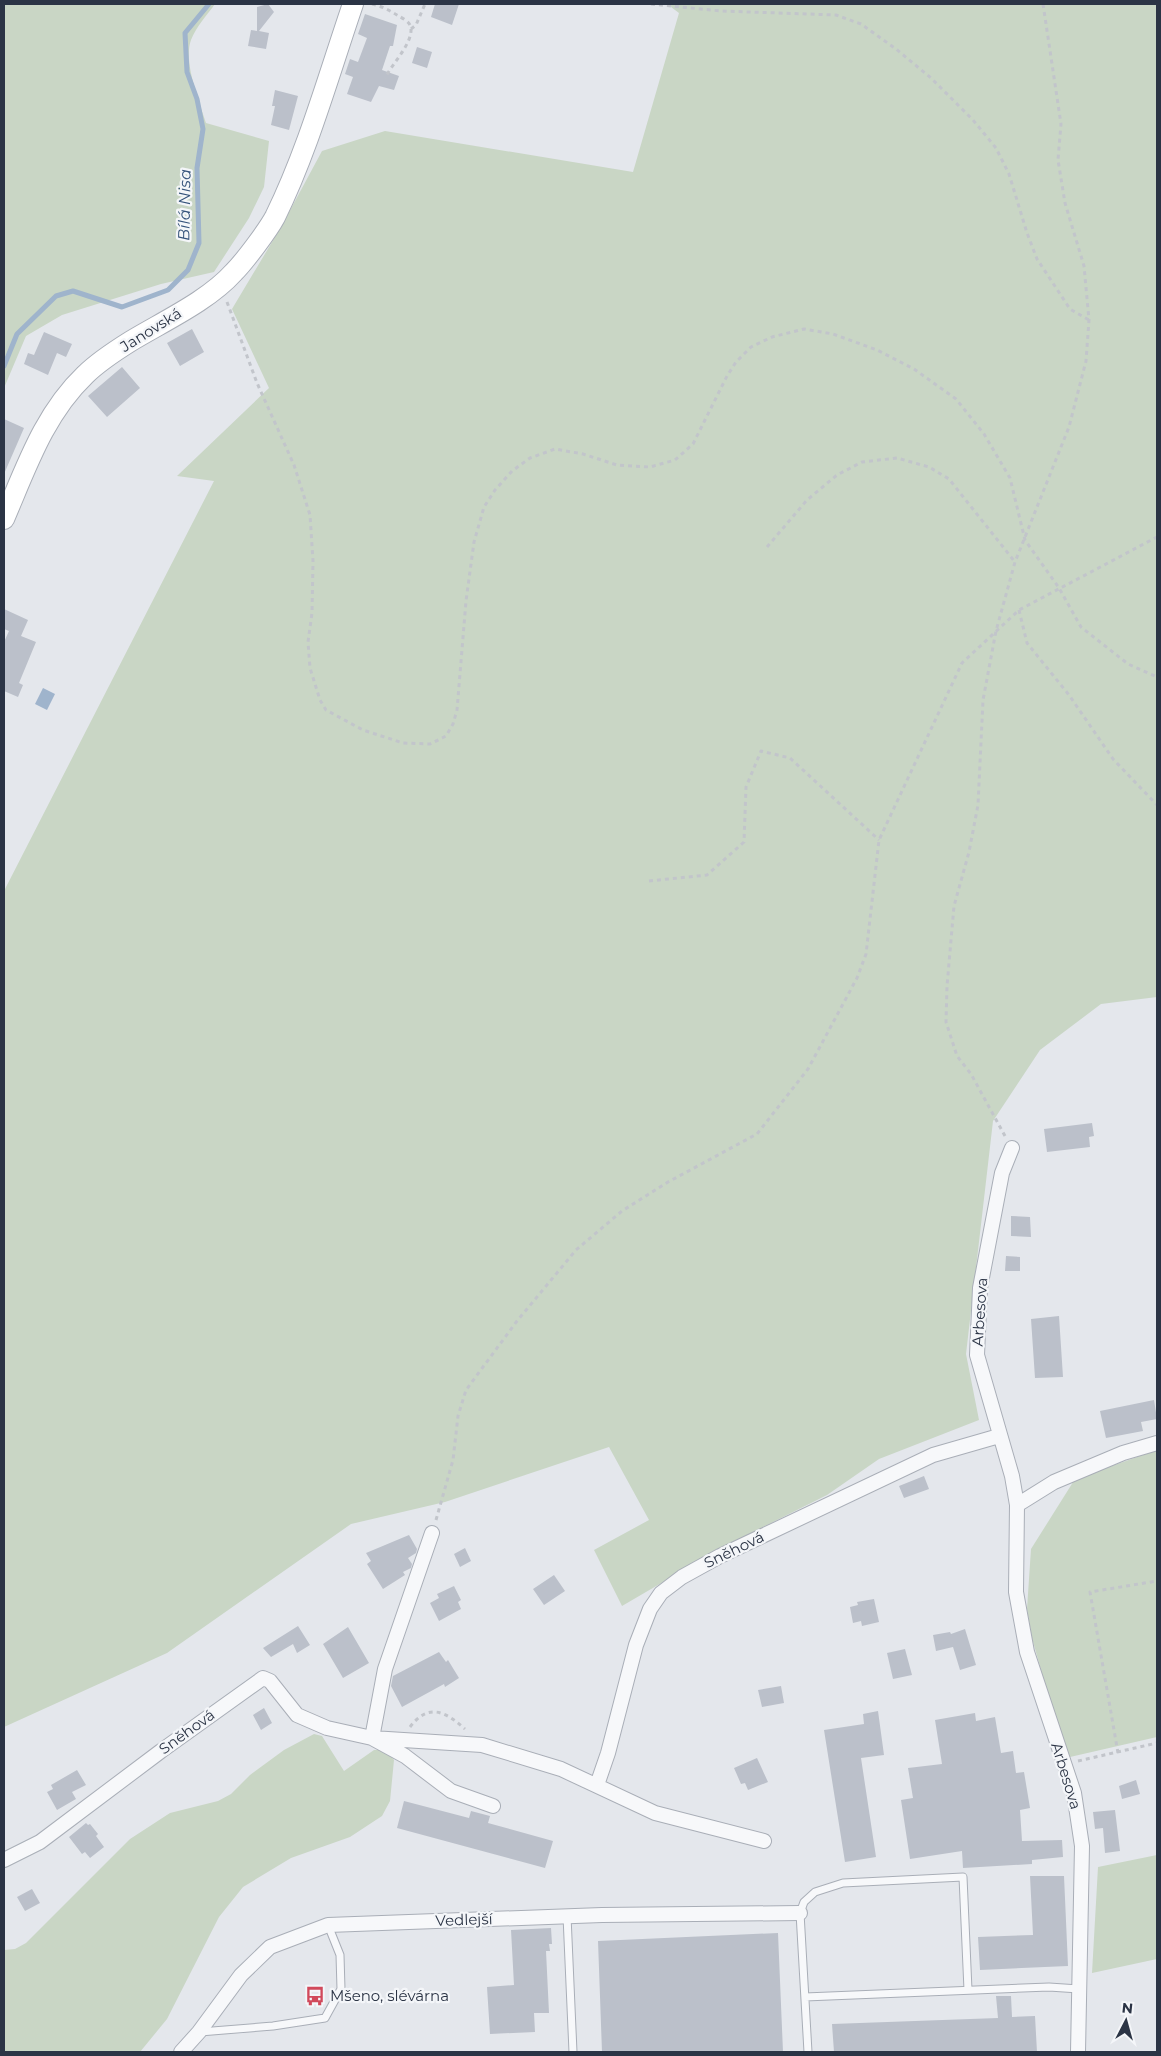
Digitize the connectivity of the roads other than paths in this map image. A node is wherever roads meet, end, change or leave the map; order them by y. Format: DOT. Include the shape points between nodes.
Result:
graph roads {
  1 [pos="353,4"];
  2 [pos="4,519"];
  3 [pos="1012,1148"];
  4 [pos="999,1436"];
  5 [pos="1157,1443"];
  6 [pos="1017,1505"];
  7 [pos="432,1533"];
  8 [pos="372,1738"];
  9 [pos="597,1785"];
  10 [pos="493,1806"];
  11 [pos="764,1842"];
  12 [pos="4,1860"];
  13 [pos="800,1913"];
  14 [pos="567,1916"];
  15 [pos="328,1926"];
  16 [pos="1079,1989"];
  17 [pos="968,1990"];
  18 [pos="805,1997"];
  19 [pos="199,2032"];
  20 [pos="181,2052"];
  21 [pos="572,2052"];
  22 [pos="808,2052"];
  23 [pos="1078,2052"];
  1 -- 2 [label="street, Janovská" via="304,145 274,218 234,272 221,284 129,342 84,375 54,412 39,438"];
  3 -- 4 [label="street, Arbesova" via="1002,1173 980,1288 978,1355"];
  4 -- 6 [label="street, Arbesova"];
  4 -- 9 [label="street, Sněhová" via="924,1460 720,1556 661,1593 650,1610 636,1645"];
  5 -- 6 [label="street" via="1123,1453 1054,1482"];
  6 -- 16 [label="street, Arbesova" via="1016,1592 1027,1652 1074,1793 1082,1846"];
  7 -- 8 [label="street" via="385,1669"];
  8 -- 9 [label="street, Sněhová" via="482,1745 561,1769"];
  8 -- 10 [label="street, Sněhová" via="405,1756 451,1791"];
  8 -- 12 [label="street, Sněhová" via="327,1728 297,1715 270,1681 263,1678 40,1842"];
  9 -- 11 [label="street, Sněhová" via="655,1813"];
  13 -- 14 [label="street, Vedlejší"];
  13 -- 17 [label="lane" via="804,1902 815,1892 843,1883 963,1877"];
  13 -- 18 [label="lane"];
  14 -- 15 [label="street, Vedlejší"];
  14 -- 21 [label="lane"];
  15 -- 19 [label="street, Vedlejší" via="270,1947 241,1974"];
  15 -- 19 [label="lane" via="340,1955 340,1989 325,2018"];
  16 -- 17 [label="lane"];
  16 -- 23 [label="street, Arbesova"];
  17 -- 18 [label="lane"];
  18 -- 22 [label="lane"];
  19 -- 20 [label="street, Vedlejší"];
}
